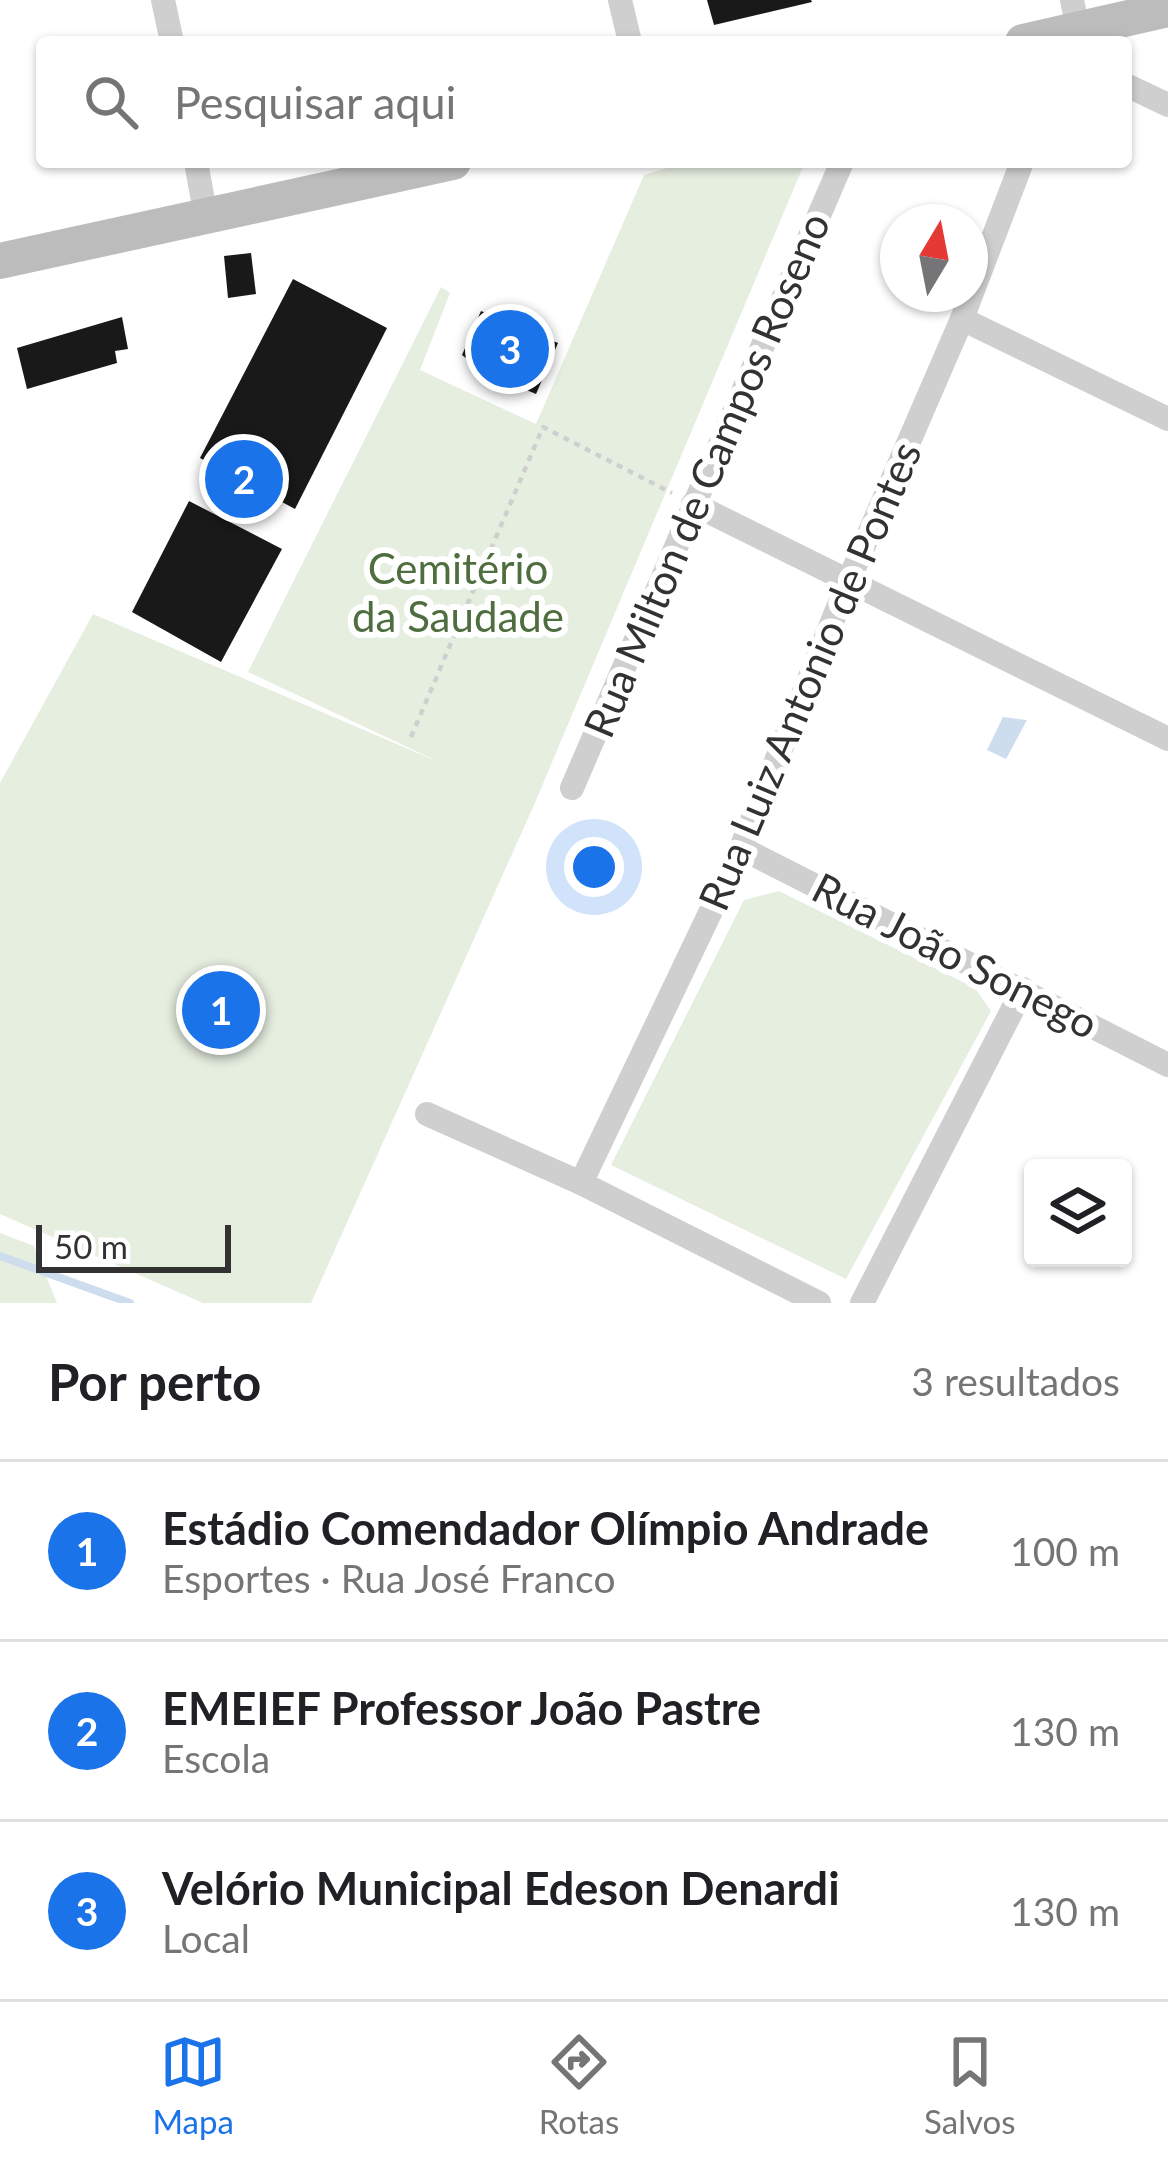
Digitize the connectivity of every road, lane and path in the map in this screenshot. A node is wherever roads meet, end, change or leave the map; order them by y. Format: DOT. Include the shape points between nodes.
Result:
graph roads {
  1 [pos="164,0"];
  2 [pos="620,0"];
  3 [pos="1168,9"];
  4 [pos="1073,24"];
  5 [pos="171,36"];
  6 [pos="629,36"];
  7 [pos="1040,36"];
  8 [pos="1132,88"];
  9 [pos="1168,105"];
  10 [pos="197,168"];
  11 [pos="426,168"];
  12 [pos="839,168"];
  13 [pos="1020,168"];
  14 [pos="206,217"];
  15 [pos="0,261"];
  16 [pos="962,319"];
  17 [pos="1168,419"];
  18 [pos="693,504"];
  19 [pos="848,580"];
  20 [pos="411,737"];
  21 [pos="1168,739"];
  22 [pos="572,788"];
  23 [pos="742,848"];
  24 [pos="1023,988"];
  25 [pos="1168,1065"];
  26 [pos="427,1114"];
  27 [pos="581,1183"];
  28 [pos="819,1303"];
  29 [pos="862,1303"];
  1 -- 5 [label="street"];
  2 -- 6 [label="street"];
  3 -- 4 [label="main road"];
  4 -- 7 [label="main road"];
  8 -- 9 [label="street"];
  10 -- 14 [label="street"];
  11 -- 14 [label="main road"];
  12 -- 18 [label="street, Rua Milton de Campos Roseno"];
  13 -- 16 [label="street, Rua Luiz Antonio de Pontes"];
  14 -- 15 [label="main road"];
  16 -- 17 [label="street"];
  16 -- 19 [label="street, Rua Luiz Antonio de Pontes"];
  18 -- 19 [label="street"];
  18 -- 20 [label="path" via="543,427"];
  18 -- 22 [label="street, Rua Milton de Campos Roseno"];
  19 -- 21 [label="street"];
  19 -- 23 [label="street, Rua Luiz Antonio de Pontes"];
  23 -- 24 [label="street, Rua João Sonego"];
  23 -- 27 [label="street, Rua Luiz Antonio de Pontes"];
  24 -- 25 [label="street, Rua João Sonego"];
  24 -- 29 [label="street"];
  26 -- 27 [label="street"];
  27 -- 28 [label="street"];
}
